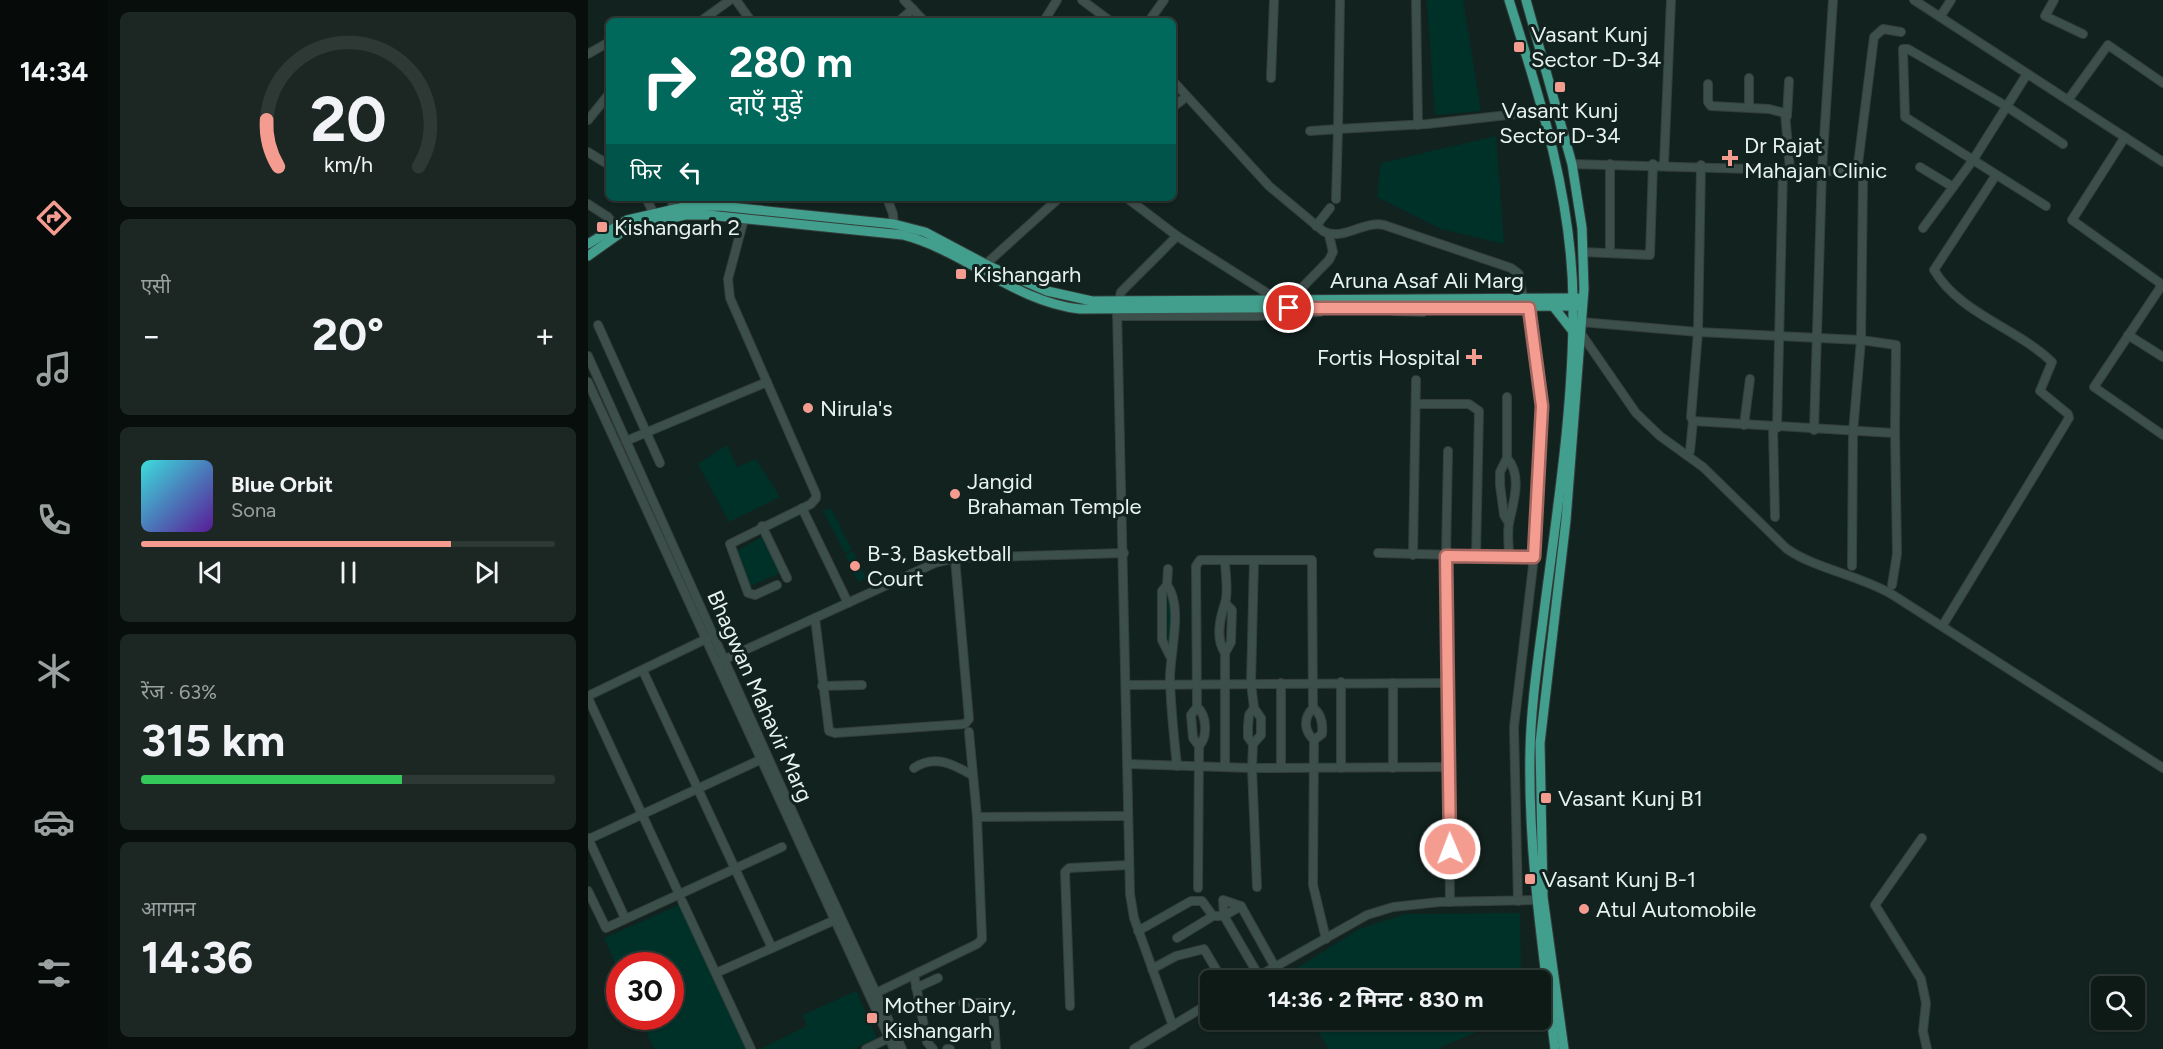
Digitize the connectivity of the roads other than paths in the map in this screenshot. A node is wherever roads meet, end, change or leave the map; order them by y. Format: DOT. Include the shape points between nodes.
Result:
graph roads {
  1 [pos="730,0"];
  2 [pos="736,0"];
  3 [pos="904,0"];
  4 [pos="1057,0"];
  5 [pos="1082,0"];
  6 [pos="1164,0"];
  7 [pos="1274,0"];
  8 [pos="1340,0"];
  9 [pos="1416,0"];
  10 [pos="1509,0"];
  11 [pos="1526,0"];
  12 [pos="1671,0"];
  13 [pos="1833,0"];
  14 [pos="1914,0"];
  15 [pos="1951,0"];
  16 [pos="2054,0"];
  17 [pos="913,9"];
  18 [pos="705,18"];
  19 [pos="749,18"];
  20 [pos="902,18"];
  21 [pos="921,18"];
  22 [pos="1046,18"];
  23 [pos="1106,18"];
  24 [pos="1151,18"];
  25 [pos="1940,18"];
  26 [pos="1900,32"];
  27 [pos="2083,34"];
  28 [pos="606,44"];
  29 [pos="588,54"];
  30 [pos="1272,74"];
  31 [pos="2027,74"];
  32 [pos="1749,78"];
  33 [pos="1789,81"];
  34 [pos="2163,83"];
  35 [pos="1708,84"];
  36 [pos="1176,85"];
  37 [pos="1186,97"];
  38 [pos="606,98"];
  39 [pos="2068,100"];
  40 [pos="1176,105"];
  41 [pos="2006,106"];
  42 [pos="1749,107"];
  43 [pos="1544,111"];
  44 [pos="1787,116"];
  45 [pos="588,120"];
  46 [pos="1418,125"];
  47 [pos="1338,129"];
  48 [pos="1310,131"];
  49 [pos="2125,137"];
  50 [pos="2063,144"];
  51 [pos="588,152"];
  52 [pos="1973,160"];
  53 [pos="2163,162"];
  54 [pos="606,163"];
  55 [pos="1572,164"];
  56 [pos="1610,164"];
  57 [pos="1653,164"];
  58 [pos="1664,164"];
  59 [pos="1701,165"];
  60 [pos="1920,167"];
  61 [pos="1787,169"];
  62 [pos="1822,170"];
  63 [pos="1857,172"];
  64 [pos="1996,175"];
  65 [pos="1953,187"];
  66 [pos="1336,199"];
  67 [pos="648,201"];
  68 [pos="888,201"];
  69 [pos="1056,201"];
  70 [pos="1131,201"];
  71 [pos="673,203"];
  72 [pos="588,204"];
  73 [pos="2046,206"];
  74 [pos="1330,208"];
  75 [pos="653,212"];
  76 [pos="744,219"];
  77 [pos="1316,226"];
  78 [pos="1923,228"];
  79 [pos="617,229"];
  80 [pos="894,229"];
  81 [pos="1329,235"];
  82 [pos="1178,236"];
  83 [pos="588,244"];
  84 [pos="1610,247"];
  85 [pos="1583,252"];
  86 [pos="588,256"];
  87 [pos="986,264"];
  88 [pos="1571,274"];
  89 [pos="1523,298"];
  90 [pos="1584,298"];
  91 [pos="1278,300"];
  92 [pos="1290,300"];
  93 [pos="1573,302"];
  94 [pos="1555,303"];
  95 [pos="1117,308"];
  96 [pos="1529,308"];
  97 [pos="1423,312"];
  98 [pos="598,325"];
  99 [pos="1577,327"];
  100 [pos="1698,332"];
  101 [pos="2128,335"];
  102 [pos="1779,336"];
  103 [pos="1817,338"];
  104 [pos="1860,340"];
  105 [pos="588,356"];
  106 [pos="2163,357"];
  107 [pos="1750,379"];
  108 [pos="1416,380"];
  109 [pos="588,382"];
  110 [pos="766,382"];
  111 [pos="1507,397"];
  112 [pos="1416,404"];
  113 [pos="1693,421"];
  114 [pos="1744,425"];
  115 [pos="1775,427"];
  116 [pos="1814,430"];
  117 [pos="1895,431"];
  118 [pos="1853,432"];
  119 [pos="646,433"];
  120 [pos="2163,435"];
  121 [pos="626,441"];
  122 [pos="1448,451"];
  123 [pos="1690,451"];
  124 [pos="1507,458"];
  125 [pos="660,463"];
  126 [pos="642,477"];
  127 [pos="634,482"];
  128 [pos="802,508"];
  129 [pos="1774,517"];
  130 [pos="657,523"];
  131 [pos="1509,523"];
  132 [pos="762,526"];
  133 [pos="1124,553"];
  134 [pos="1378,553"];
  135 [pos="1413,555"];
  136 [pos="1446,556"];
  137 [pos="1476,556"];
  138 [pos="1509,557"];
  139 [pos="1534,557"];
  140 [pos="955,558"];
  141 [pos="1225,560"];
  142 [pos="1254,560"];
  143 [pos="1852,566"];
  144 [pos="1168,568"];
  145 [pos="787,578"];
  146 [pos="777,585"];
  147 [pos="1167,585"];
  148 [pos="1892,585"];
  149 [pos="848,603"];
  150 [pos="815,618"];
  151 [pos="1943,625"];
  152 [pos="710,637"];
  153 [pos="1170,656"];
  154 [pos="721,661"];
  155 [pos="643,671"];
  156 [pos="1341,682"];
  157 [pos="1251,683"];
  158 [pos="1281,683"];
  159 [pos="1312,683"];
  160 [pos="1393,683"];
  161 [pos="1170,684"];
  162 [pos="1197,684"];
  163 [pos="1224,684"];
  164 [pos="1448,684"];
  165 [pos="862,685"];
  166 [pos="1127,685"];
  167 [pos="822,686"];
  168 [pos="588,697"];
  169 [pos="1197,707"];
  170 [pos="1254,708"];
  171 [pos="1313,708"];
  172 [pos="969,732"];
  173 [pos="1314,741"];
  174 [pos="1253,744"];
  175 [pos="1199,746"];
  176 [pos="764,759"];
  177 [pos="1128,764"];
  178 [pos="1177,766"];
  179 [pos="1200,767"];
  180 [pos="1225,767"];
  181 [pos="1449,767"];
  182 [pos="914,768"];
  183 [pos="1252,768"];
  184 [pos="1281,768"];
  185 [pos="1314,768"];
  186 [pos="1341,768"];
  187 [pos="1393,768"];
  188 [pos="2163,768"];
  189 [pos="972,775"];
  190 [pos="697,790"];
  191 [pos="644,814"];
  192 [pos="1127,816"];
  193 [pos="977,817"];
  194 [pos="588,838"];
  195 [pos="1922,838"];
  196 [pos="782,847"];
  197 [pos="1129,865"];
  198 [pos="735,869"];
  199 [pos="1257,887"];
  200 [pos="1198,888"];
  201 [pos="588,891"];
  202 [pos="681,898"];
  203 [pos="1536,900"];
  204 [pos="1518,901"];
  205 [pos="1450,902"];
  206 [pos="1240,906"];
  207 [pos="1213,916"];
  208 [pos="1224,916"];
  209 [pos="626,918"];
  210 [pos="835,920"];
  211 [pos="1138,931"];
  212 [pos="1177,938"];
  213 [pos="1326,939"];
  214 [pos="772,948"];
  215 [pos="1275,967"];
  216 [pos="1152,969"];
  217 [pos="1216,970"];
  218 [pos="1256,970"];
  219 [pos="1270,970"];
  220 [pos="716,972"];
  221 [pos="914,975"];
  222 [pos="938,978"];
  223 [pos="916,988"];
  224 [pos="878,992"];
  225 [pos="870,997"];
  226 [pos="963,1003"];
  227 [pos="1070,1006"];
  228 [pos="1200,1009"];
  229 [pos="1173,1026"];
  230 [pos="892,1037"];
  231 [pos="751,1049"];
  232 [pos="866,1049"];
  233 [pos="894,1049"];
  234 [pos="902,1049"];
  235 [pos="933,1049"];
  236 [pos="996,1049"];
  237 [pos="1134,1049"];
  238 [pos="1555,1049"];
  239 [pos="1564,1049"];
  240 [pos="1927,1049"];
  1 -- 18 [label="street"];
  2 -- 19 [label="street"];
  3 -- 17 [label="street"];
  4 -- 22 [label="street"];
  5 -- 23 [label="street"];
  6 -- 24 [label="street"];
  7 -- 30 [label="street"];
  8 -- 47 [label="street"];
  9 -- 46 [label="street"];
  10 -- 43 [label="main road"];
  11 -- 55 [label="main road"];
  12 -- 58 [label="street"];
  13 -- 62 [label="street"];
  14 -- 25 [label="street"];
  15 -- 25 [label="street"];
  16 -- 27 [label="street" via="2045,16"];
  17 -- 20 [label="street"];
  17 -- 21 [label="street"];
  25 -- 31 [label="street"];
  26 -- 63 [label="street" via="1883,29 1875,37"];
  28 -- 29 [label="street"];
  31 -- 39 [label="street"];
  31 -- 41 [label="street"];
  32 -- 42 [label="street"];
  33 -- 44 [label="street"];
  34 -- 39 [label="street" via="2108,45"];
  35 -- 42 [label="street" via="1709,105"];
  36 -- 37 [label="street"];
  37 -- 40 [label="street"];
  37 -- 77 [label="street" via="1275,192"];
  38 -- 45 [label="street"];
  39 -- 49 [label="street"];
  41 -- 50 [label="street"];
  41 -- 52 [label="street"];
  41 -- 52 [label="street" via="1904,49 1905,117"];
  42 -- 44 [label="street" via="1776,110"];
  43 -- 46 [label="street"];
  43 -- 88 [label="main road" via="1562,196"];
  44 -- 61 [label="street"];
  46 -- 47 [label="street"];
  47 -- 48 [label="street"];
  47 -- 66 [label="street"];
  49 -- 53 [label="street"];
  49 -- 101 [label="street" via="2072,220 2160,283"];
  51 -- 54 [label="street"];
  52 -- 64 [label="street"];
  52 -- 65 [label="street"];
  55 -- 56 [label="street"];
  55 -- 85 [label="main road" via="1581,211"];
  56 -- 57 [label="street"];
  56 -- 84 [label="street"];
  57 -- 58 [label="street"];
  57 -- 85 [label="street" via="1650,255"];
  58 -- 59 [label="street"];
  59 -- 61 [label="street"];
  59 -- 100 [label="street"];
  60 -- 65 [label="street"];
  61 -- 62 [label="street"];
  61 -- 102 [label="street"];
  62 -- 63 [label="street"];
  62 -- 103 [label="street"];
  63 -- 104 [label="street" via="1863,180"];
  64 -- 73 [label="street"];
  64 -- 151 [label="street" via="1934,270 1979,312 2049,359 2052,365 2040,392 2069,418"];
  65 -- 78 [label="street"];
  67 -- 75 [label="street"];
  68 -- 80 [label="street"];
  69 -- 87 [label="street"];
  70 -- 82 [label="street"];
  71 -- 75 [label="main road, Aruna Asaf Ali Marg"];
  71 -- 80 [label="main road, Aruna Asaf Ali Marg"];
  72 -- 79 [label="street"];
  74 -- 77 [label="street"];
  75 -- 79 [label="main road, Aruna Asaf Ali Marg"];
  76 -- 79 [label="main road, Aruna Asaf Ali Marg" via="676,216"];
  76 -- 80 [label="main road, Aruna Asaf Ali Marg"];
  76 -- 110 [label="street" via="727,286"];
  77 -- 81 [label="street"];
  79 -- 83 [label="main road, Aruna Asaf Ali Marg"];
  79 -- 86 [label="main road, Aruna Asaf Ali Marg"];
  80 -- 87 [label="main road, Aruna Asaf Ali Marg" via="926,232"];
  80 -- 95 [label="main road, Aruna Asaf Ali Marg" via="1049,303 1080,309"];
  81 -- 89 [label="street" via="1384,225 1511,268 1519,274"];
  81 -- 92 [label="street" via="1333,252 1329,260"];
  82 -- 91 [label="street"];
  82 -- 95 [label="street" via="1121,292"];
  85 -- 90 [label="main road"];
  87 -- 95 [label="main road, Aruna Asaf Ali Marg" via="1067,297"];
  88 -- 93 [label="main road"];
  88 -- 94 [label="main road" via="1567,291"];
  89 -- 92 [label="main road, Aruna Asaf Ali Marg"];
  89 -- 94 [label="main road, Aruna Asaf Ali Marg"];
  90 -- 93 [label="main road, Aruna Asaf Ali Marg"];
  90 -- 99 [label="main road"];
  91 -- 92 [label="main road, Aruna Asaf Ali Marg"];
  91 -- 95 [label="main road, Aruna Asaf Ali Marg"];
  93 -- 94 [label="main road, Aruna Asaf Ali Marg"];
  93 -- 99 [label="main road"];
  94 -- 96 [label="main road, Aruna Asaf Ali Marg"];
  94 -- 99 [label="main road"];
  95 -- 96 [label="main road, Aruna Asaf Ali Marg"];
  95 -- 97 [label="street"];
  95 -- 133 [label="street"];
  96 -- 139 [label="street" via="1542,406"];
  98 -- 119 [label="street"];
  99 -- 100 [label="street" via="1610,324"];
  99 -- 151 [label="street" via="1636,413 1703,467 1779,543 1803,558 1878,586"];
  99 -- 203 [label="main road" via="1532,719"];
  99 -- 239 [label="main road" via="1566,520 1539,762 1544,897"];
  100 -- 102 [label="street"];
  100 -- 113 [label="street"];
  101 -- 106 [label="street"];
  101 -- 120 [label="street" via="2094,387"];
  102 -- 103 [label="street"];
  102 -- 115 [label="street"];
  103 -- 104 [label="street"];
  103 -- 116 [label="street"];
  104 -- 117 [label="street" via="1896,345"];
  104 -- 118 [label="street"];
  105 -- 121 [label="street, Bhagwan Mahavir Marg"];
  107 -- 114 [label="street"];
  108 -- 112 [label="street"];
  109 -- 127 [label="street, Bhagwan Mahavir Marg"];
  110 -- 119 [label="street"];
  110 -- 128 [label="street" via="816,494 814,501"];
  111 -- 124 [label="street"];
  112 -- 135 [label="street"];
  112 -- 137 [label="street" via="1468,404 1479,411"];
  113 -- 114 [label="street"];
  113 -- 123 [label="street"];
  114 -- 115 [label="street"];
  115 -- 116 [label="street"];
  115 -- 129 [label="street"];
  116 -- 118 [label="street"];
  117 -- 118 [label="street"];
  117 -- 148 [label="street" via="1897,554"];
  118 -- 143 [label="street"];
  119 -- 121 [label="street"];
  119 -- 125 [label="street"];
  121 -- 126 [label="street, Bhagwan Mahavir Marg"];
  122 -- 136 [label="street"];
  124 -- 131 [label="street" via="1515,476"];
  124 -- 131 [label="street" via="1500,472 1500,485 1504,515"];
  126 -- 127 [label="street"];
  126 -- 130 [label="street, Bhagwan Mahavir Marg"];
  127 -- 130 [label="street, Bhagwan Mahavir Marg"];
  128 -- 132 [label="street"];
  128 -- 149 [label="street"];
  130 -- 152 [label="street, Bhagwan Mahavir Marg"];
  131 -- 138 [label="street"];
  132 -- 145 [label="street"];
  132 -- 146 [label="street" via="729,548 750,595"];
  133 -- 140 [label="street"];
  133 -- 166 [label="street"];
  134 -- 135 [label="street"];
  135 -- 136 [label="street"];
  136 -- 137 [label="street"];
  136 -- 164 [label="street"];
  137 -- 138 [label="street"];
  138 -- 139 [label="street"];
  139 -- 204 [label="street" via="1514,727"];
  140 -- 149 [label="street" via="915,570"];
  140 -- 167 [label="street" via="967,723 832,733 826,725"];
  141 -- 142 [label="street"];
  141 -- 162 [label="street" via="1200,560 1196,566"];
  141 -- 163 [label="street" via="1225,603 1220,630 1220,645 1225,653"];
  142 -- 157 [label="street"];
  142 -- 159 [label="street" via="1312,560"];
  144 -- 147 [label="street"];
  147 -- 153 [label="street" via="1173,592 1175,643"];
  147 -- 153 [label="street" via="1162,591 1162,640"];
  149 -- 150 [label="street"];
  150 -- 154 [label="street"];
  150 -- 167 [label="street"];
  151 -- 188 [label="street"];
  152 -- 154 [label="street, Bhagwan Mahavir Marg"];
  152 -- 155 [label="street"];
  153 -- 161 [label="street"];
  154 -- 176 [label="street, Bhagwan Mahavir Marg"];
  155 -- 168 [label="street"];
  155 -- 190 [label="street"];
  156 -- 159 [label="street"];
  156 -- 160 [label="street"];
  156 -- 186 [label="street"];
  157 -- 158 [label="street"];
  157 -- 163 [label="street"];
  157 -- 170 [label="street"];
  158 -- 159 [label="street"];
  158 -- 184 [label="street"];
  159 -- 171 [label="street"];
  160 -- 164 [label="street"];
  160 -- 187 [label="street"];
  161 -- 162 [label="street"];
  161 -- 166 [label="street"];
  161 -- 178 [label="street"];
  162 -- 163 [label="street"];
  162 -- 169 [label="street"];
  163 -- 180 [label="street"];
  164 -- 181 [label="street"];
  165 -- 167 [label="street"];
  166 -- 177 [label="street"];
  168 -- 191 [label="street"];
  169 -- 175 [label="street" via="1204,717 1204,740"];
  169 -- 175 [label="street" via="1191,722 1193,738"];
  170 -- 174 [label="street" via="1248,726"];
  170 -- 174 [label="street" via="1260,714 1261,735"];
  171 -- 173 [label="street" via="1307,714 1306,732"];
  171 -- 173 [label="street" via="1320,714 1322,729"];
  172 -- 189 [label="street"];
  173 -- 185 [label="street"];
  174 -- 183 [label="street"];
  175 -- 179 [label="street"];
  176 -- 190 [label="street"];
  176 -- 210 [label="street, Bhagwan Mahavir Marg"];
  176 -- 224 [label="street, Bhagwan Mahavir Marg"];
  177 -- 178 [label="street"];
  177 -- 192 [label="street"];
  178 -- 179 [label="street"];
  179 -- 180 [label="street"];
  179 -- 200 [label="street"];
  180 -- 183 [label="street"];
  181 -- 187 [label="street"];
  181 -- 205 [label="street"];
  182 -- 189 [label="street" via="935,761 951,763"];
  183 -- 184 [label="street"];
  183 -- 199 [label="street"];
  184 -- 185 [label="street"];
  185 -- 186 [label="street"];
  185 -- 213 [label="street" via="1313,885"];
  186 -- 187 [label="street"];
  189 -- 193 [label="street"];
  190 -- 191 [label="street"];
  190 -- 198 [label="street"];
  191 -- 194 [label="street"];
  191 -- 202 [label="street"];
  192 -- 193 [label="street"];
  192 -- 197 [label="street"];
  193 -- 221 [label="street" via="982,939"];
  194 -- 209 [label="street"];
  195 -- 240 [label="street" via="1875,905 1921,979"];
  196 -- 198 [label="street"];
  197 -- 211 [label="street" via="1131,905"];
  197 -- 227 [label="street" via="1069,868 1065,872"];
  198 -- 202 [label="street"];
  198 -- 214 [label="street"];
  201 -- 209 [label="street" via="606,928"];
  202 -- 209 [label="street"];
  202 -- 220 [label="street"];
  203 -- 204 [label="street"];
  203 -- 238 [label="main road"];
  204 -- 205 [label="street"];
  205 -- 213 [label="street" via="1392,907"];
  206 -- 208 [label="street"];
  206 -- 208 [label="street" via="1223,900"];
  206 -- 215 [label="street"];
  207 -- 208 [label="street"];
  207 -- 211 [label="street" via="1202,901 1191,902"];
  207 -- 212 [label="street"];
  208 -- 218 [label="street"];
  210 -- 214 [label="street"];
  210 -- 225 [label="street, Bhagwan Mahavir Marg"];
  211 -- 216 [label="street"];
  213 -- 215 [label="street"];
  214 -- 220 [label="street"];
  215 -- 219 [label="street"];
  216 -- 217 [label="street" via="1176,956 1204,949"];
  216 -- 229 [label="street"];
  220 -- 231 [label="street"];
  221 -- 223 [label="street"];
  221 -- 224 [label="street"];
  222 -- 223 [label="street"];
  223 -- 235 [label="street" via="927,1042"];
  224 -- 225 [label="street"];
  224 -- 230 [label="street, Bhagwan Mahavir Marg"];
  225 -- 230 [label="street, Bhagwan Mahavir Marg"];
  226 -- 236 [label="street" via="993,1007"];
  228 -- 229 [label="street"];
  229 -- 237 [label="street"];
  230 -- 232 [label="street"];
  230 -- 233 [label="street, Bhagwan Mahavir Marg"];
  230 -- 234 [label="street, Bhagwan Mahavir Marg"];
}
